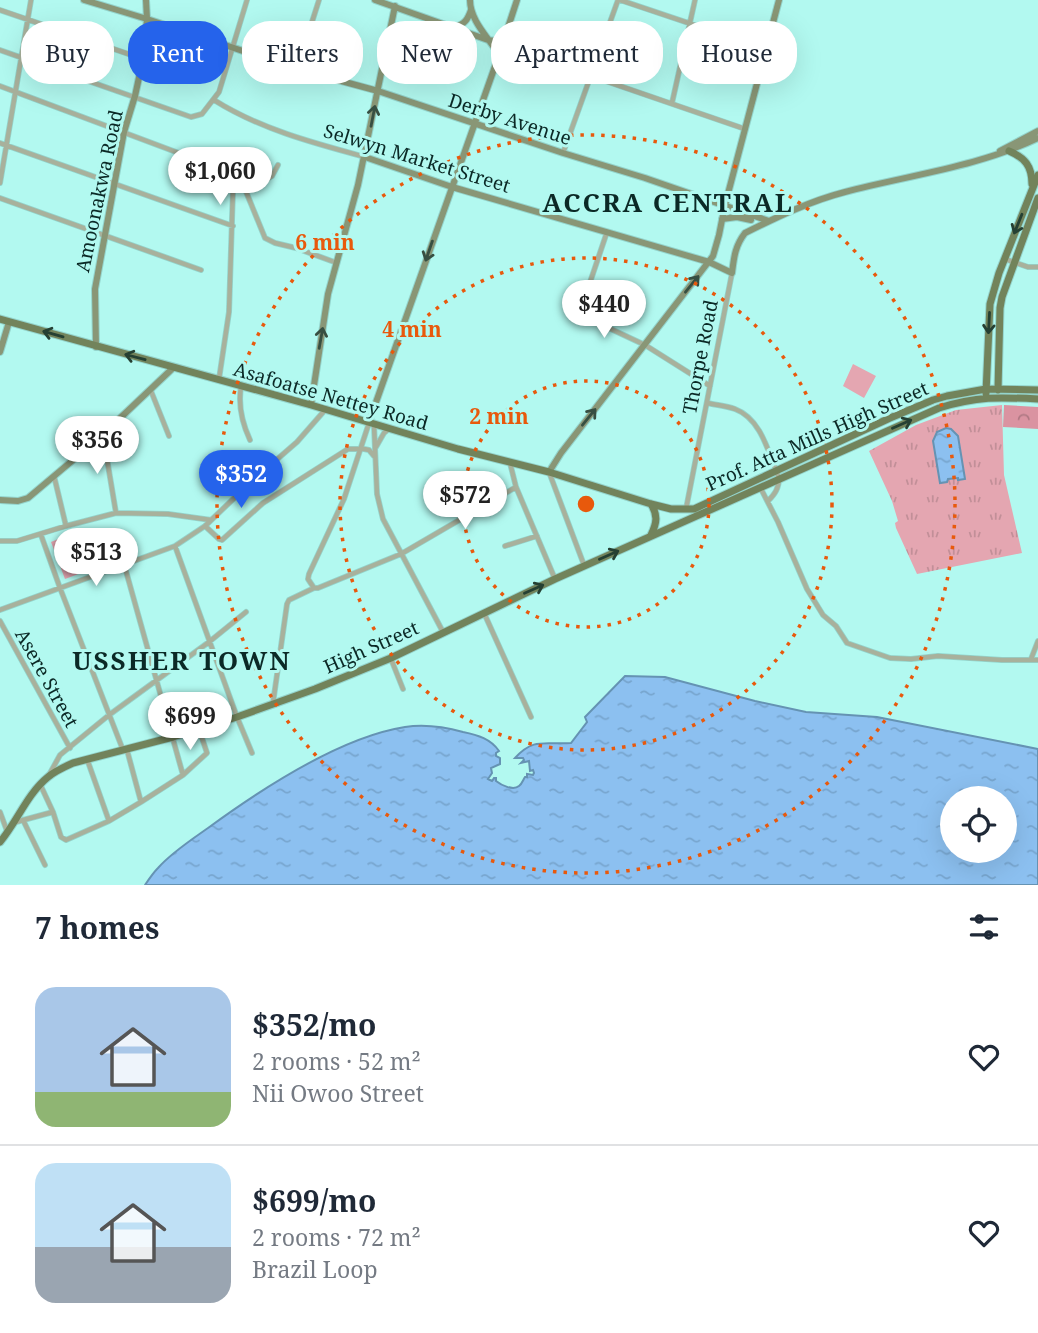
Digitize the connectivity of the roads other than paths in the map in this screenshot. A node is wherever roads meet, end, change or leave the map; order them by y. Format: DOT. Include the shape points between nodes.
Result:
graph roads {
  1 [pos="31,0"];
  2 [pos="84,0"];
  3 [pos="146,0"];
  4 [pos="247,0"];
  5 [pos="319,0"];
  6 [pos="375,0"];
  7 [pos="517,0"];
  8 [pos="619,0"];
  9 [pos="695,0"];
  10 [pos="779,0"];
  11 [pos="394,3"];
  12 [pos="469,4"];
  13 [pos="0,10"];
  14 [pos="147,19"];
  15 [pos="28,20"];
  16 [pos="312,21"];
  17 [pos="440,21"];
  18 [pos="510,21"];
  19 [pos="611,21"];
  20 [pos="682,21"];
  21 [pos="689,21"];
  22 [pos="773,21"];
  23 [pos="477,36"];
  24 [pos="488,40"];
  25 [pos="491,40"];
  26 [pos="491,44"];
  27 [pos="232,47"];
  28 [pos="0,50"];
  29 [pos="242,50"];
  30 [pos="128,54"];
  31 [pos="21,57"];
  32 [pos="21,64"];
  33 [pos="677,75"];
  34 [pos="491,77"];
  35 [pos="100,84"];
  36 [pos="138,84"];
  37 [pos="352,84"];
  38 [pos="588,84"];
  39 [pos="615,84"];
  40 [pos="757,84"];
  41 [pos="0,86"];
  42 [pos="378,91"];
  43 [pos="17,92"];
  44 [pos="135,96"];
  45 [pos="214,100"];
  46 [pos="671,103"];
  47 [pos="474,124"];
  48 [pos="745,129"];
  49 [pos="1038,131"];
  50 [pos="124,132"];
  51 [pos="1038,138"];
  52 [pos="0,143"];
  53 [pos="7,146"];
  54 [pos="1009,151"];
  55 [pos="563,153"];
  56 [pos="997,154"];
  57 [pos="365,157"];
  58 [pos="278,165"];
  59 [pos="238,172"];
  60 [pos="1038,175"];
  61 [pos="0,183"];
  62 [pos="115,184"];
  63 [pos="452,187"];
  64 [pos="233,189"];
  65 [pos="1032,190"];
  66 [pos="0,198"];
  67 [pos="1038,198"];
  68 [pos="724,205"];
  69 [pos="722,219"];
  70 [pos="748,219"];
  71 [pos="766,223"];
  72 [pos="233,226"];
  73 [pos="607,231"];
  74 [pos="745,233"];
  75 [pos="105,235"];
  76 [pos="1004,258"];
  77 [pos="709,262"];
  78 [pos="337,263"];
  79 [pos="1016,263"];
  80 [pos="1038,267"];
  81 [pos="201,270"];
  82 [pos="732,273"];
  83 [pos="0,319"];
  84 [pos="9,322"];
  85 [pos="645,345"];
  86 [pos="96,347"];
  87 [pos="0,352"];
  88 [pos="173,368"];
  89 [pos="219,380"];
  90 [pos="710,386"];
  91 [pos="241,387"];
  92 [pos="998,388"];
  93 [pos="1038,390"];
  94 [pos="151,391"];
  95 [pos="986,393"];
  96 [pos="998,397"];
  97 [pos="1038,399"];
  98 [pos="708,403"];
  99 [pos="311,405"];
  100 [pos="326,410"];
  101 [pos="371,423"];
  102 [pos="389,428"];
  103 [pos="103,435"];
  104 [pos="169,436"];
  105 [pos="250,440"];
  106 [pos="360,448"];
  107 [pos="375,449"];
  108 [pos="374,457"];
  109 [pos="510,463"];
  110 [pos="549,472"];
  111 [pos="777,475"];
  112 [pos="54,476"];
  113 [pos="516,486"];
  114 [pos="760,487"];
  115 [pos="0,500"];
  116 [pos="768,501"];
  117 [pos="651,504"];
  118 [pos="692,512"];
  119 [pos="116,513"];
  120 [pos="212,520"];
  121 [pos="66,526"];
  122 [pos="205,526"];
  123 [pos="41,535"];
  124 [pos="537,536"];
  125 [pos="651,536"];
  126 [pos="0,541"];
  127 [pos="174,546"];
  128 [pos="505,546"];
  129 [pos="401,554"];
  130 [pos="124,564"];
  131 [pos="585,566"];
  132 [pos="555,579"];
  133 [pos="314,588"];
  134 [pos="60,589"];
  135 [pos="0,610"];
  136 [pos="246,612"];
  137 [pos="483,612"];
  138 [pos="0,621"];
  139 [pos="443,632"];
  140 [pos="1038,641"];
  141 [pos="209,642"];
  142 [pos="391,658"];
  143 [pos="1035,659"];
  144 [pos="158,680"];
  145 [pos="403,689"];
  146 [pos="273,703"];
  147 [pos="109,715"];
  148 [pos="237,717"];
  149 [pos="531,717"];
  150 [pos="199,729"];
  151 [pos="173,737"];
  152 [pos="70,748"];
  153 [pos="125,749"];
  154 [pos="252,753"];
  155 [pos="87,759"];
  156 [pos="183,775"];
  157 [pos="48,777"];
  158 [pos="40,784"];
  159 [pos="141,802"];
  160 [pos="0,812"];
  161 [pos="53,812"];
  162 [pos="19,821"];
  163 [pos="109,821"];
  164 [pos="8,832"];
  165 [pos="0,842"];
  166 [pos="45,864"];
  1 -- 15 [label="street"];
  2 -- 14 [label="main road, Derby Avenue"];
  3 -- 14 [label="main road, Amoonakwa Road"];
  4 -- 27 [label="street"];
  5 -- 16 [label="street"];
  6 -- 11 [label="main road"];
  7 -- 18 [label="main road"];
  8 -- 19 [label="street"];
  8 -- 20 [label="street"];
  9 -- 21 [label="street"];
  10 -- 22 [label="main road"];
  11 -- 17 [label="main road"];
  11 -- 42 [label="main road"];
  12 -- 24 [label="main road"];
  13 -- 15 [label="street"];
  14 -- 27 [label="main road, Derby Avenue"];
  15 -- 30 [label="street"];
  23 -- 24 [label="main road"];
  24 -- 25 [label="main road"];
  24 -- 26 [label="main road"];
  27 -- 29 [label="main road, Derby Avenue"];
  27 -- 45 [label="street"];
  28 -- 31 [label="street"];
  32 -- 43 [label="street"];
  33 -- 46 [label="street"];
  34 -- 47 [label="main road"];
  35 -- 44 [label="street"];
  36 -- 44 [label="main road, Amoonakwa Road"];
  37 -- 42 [label="main road, Derby Avenue"];
  38 -- 55 [label="street"];
  39 -- 46 [label="street"];
  40 -- 48 [label="main road"];
  41 -- 43 [label="street"];
  42 -- 47 [label="main road, Derby Avenue"];
  57 -- 42 [label="main road, one-way"];
  43 -- 50 [label="street"];
  43 -- 53 [label="street"];
  44 -- 45 [label="street" via="191,117 202,114"];
  44 -- 50 [label="main road, Amoonakwa Road"];
  45 -- 57 [label="street, Selwyn Market Street" via="261,125"];
  46 -- 48 [label="street"];
  47 -- 55 [label="main road, Derby Avenue"];
  47 -- 63 [label="main road"];
  48 -- 68 [label="main road"];
  49 -- 56 [label="main road"];
  50 -- 59 [label="street"];
  50 -- 62 [label="main road, Amoonakwa Road"];
  51 -- 54 [label="main road"];
  52 -- 53 [label="street"];
  53 -- 61 [label="street"];
  53 -- 62 [label="street"];
  54 -- 56 [label="main road"];
  54 -- 65 [label="main road" via="1028,165"];
  55 -- 68 [label="main road, Derby Avenue"];
  56 -- 71 [label="main road" via="842,193"];
  57 -- 63 [label="main road, Selwyn Market Street"];
  57 -- 78 [label="main road"];
  58 -- 59 [label="street" via="267,179"];
  59 -- 78 [label="street" via="265,238"];
  60 -- 65 [label="main road"];
  62 -- 72 [label="street"];
  62 -- 75 [label="main road, Amoonakwa Road"];
  63 -- 73 [label="main road, Selwyn Market Street"];
  63 -- 101 [label="main road, one-way"];
  64 -- 72 [label="street"];
  65 -- 76 [label="main road, one-way"];
  66 -- 75 [label="street"];
  67 -- 79 [label="main road"];
  68 -- 69 [label="main road"];
  68 -- 71 [label="main road, Derby Avenue"];
  69 -- 70 [label="main road"];
  69 -- 77 [label="main road"];
  70 -- 71 [label="main road"];
  70 -- 74 [label="main road, Thorpe Road"];
  71 -- 74 [label="main road"];
  72 -- 89 [label="street" via="228,322"];
  73 -- 77 [label="main road, Selwyn Market Street"];
  73 -- 85 [label="street" via="580,314"];
  74 -- 82 [label="main road, Thorpe Road" via="737,245"];
  75 -- 81 [label="street"];
  75 -- 86 [label="main road, Amoonakwa Road" via="95,289"];
  76 -- 79 [label="street"];
  76 -- 95 [label="main road, one-way" via="990,304"];
  77 -- 82 [label="main road, Selwyn Market Street"];
  85 -- 77 [label="main road, one-way"];
  99 -- 78 [label="main road, one-way"];
  79 -- 80 [label="street"];
  79 -- 92 [label="main road" via="1000,308"];
  82 -- 90 [label="street, Thorpe Road"];
  83 -- 84 [label="main road, Asafoatse Nettey Road"];
  86 -- 84 [label="main road, Asafoatse Nettey Road, one-way"];
  84 -- 87 [label="main road"];
  85 -- 90 [label="street"];
  110 -- 85 [label="main road, one-way"];
  88 -- 86 [label="main road, Asafoatse Nettey Road, one-way"];
  88 -- 89 [label="main road, Asafoatse Nettey Road"];
  88 -- 94 [label="main road"];
  89 -- 91 [label="main road, Asafoatse Nettey Road"];
  90 -- 98 [label="street, Thorpe Road"];
  91 -- 99 [label="main road, Asafoatse Nettey Road"];
  91 -- 105 [label="street" via="240,407"];
  92 -- 93 [label="main road, Prof. Atta Mills High Street"];
  92 -- 95 [label="main road, Prof. Atta Mills High Street"];
  92 -- 96 [label="main road"];
  94 -- 103 [label="main road"];
  94 -- 104 [label="street"];
  95 -- 96 [label="main road, Prof. Atta Mills High Street"];
  95 -- 111 [label="main road, Prof. Atta Mills High Street"];
  96 -- 97 [label="main road, Prof. Atta Mills High Street"];
  98 -- 111 [label="street" via="737,410 752,422"];
  98 -- 118 [label="street, Thorpe Road"];
  99 -- 100 [label="main road, Asafoatse Nettey Road"];
  100 -- 101 [label="main road, Asafoatse Nettey Road"];
  100 -- 120 [label="street"];
  101 -- 102 [label="main road, Asafoatse Nettey Road"];
  101 -- 106 [label="street"];
  101 -- 107 [label="street"];
  102 -- 107 [label="street"];
  102 -- 109 [label="main road, Asafoatse Nettey Road"];
  103 -- 112 [label="main road"];
  103 -- 119 [label="street"];
  106 -- 108 [label="street"];
  106 -- 122 [label="street" via="348,449 263,503 220,540"];
  106 -- 133 [label="street" via="344,499 309,576"];
  107 -- 108 [label="street"];
  108 -- 129 [label="street" via="383,519"];
  109 -- 110 [label="main road, Asafoatse Nettey Road"];
  109 -- 113 [label="street"];
  110 -- 117 [label="main road, Asafoatse Nettey Road"];
  110 -- 131 [label="street"];
  111 -- 114 [label="main road, Prof. Atta Mills High Street"];
  111 -- 116 [label="street" via="779,484"];
  111 -- 118 [label="main road, Prof. Atta Mills High Street"];
  112 -- 115 [label="main road" via="28,498"];
  112 -- 121 [label="street"];
  113 -- 124 [label="street"];
  113 -- 129 [label="street"];
  114 -- 116 [label="street"];
  114 -- 118 [label="main road, Prof. Atta Mills High Street"];
  116 -- 143 [label="street" via="807,589 847,643 890,658"];
  117 -- 118 [label="main road, Asafoatse Nettey Road"];
  117 -- 125 [label="main road" via="657,522"];
  118 -- 125 [label="main road, High Street"];
  119 -- 120 [label="street"];
  119 -- 121 [label="street"];
  120 -- 122 [label="street"];
  121 -- 123 [label="street"];
  122 -- 127 [label="street"];
  123 -- 126 [label="street"];
  123 -- 134 [label="street"];
  124 -- 128 [label="street"];
  124 -- 132 [label="street"];
  131 -- 125 [label="main road, High Street, one-way"];
  127 -- 130 [label="street"];
  127 -- 141 [label="street"];
  129 -- 133 [label="street"];
  129 -- 139 [label="street"];
  130 -- 134 [label="street"];
  130 -- 144 [label="street"];
  131 -- 132 [label="main road, High Street"];
  137 -- 132 [label="main road, High Street, one-way"];
  133 -- 146 [label="street" via="288,602"];
  134 -- 135 [label="street"];
  134 -- 147 [label="street"];
  136 -- 141 [label="street"];
  137 -- 139 [label="main road, High Street"];
  137 -- 149 [label="street"];
  138 -- 152 [label="street, Asere Street"];
  139 -- 142 [label="main road, High Street"];
  140 -- 143 [label="street"];
  141 -- 144 [label="street"];
  141 -- 148 [label="street"];
  142 -- 145 [label="street"];
  142 -- 146 [label="main road, High Street"];
  144 -- 147 [label="street"];
  144 -- 151 [label="street"];
  146 -- 148 [label="main road, High Street"];
  147 -- 152 [label="street"];
  147 -- 153 [label="street"];
  148 -- 150 [label="main road, High Street"];
  148 -- 154 [label="street"];
  150 -- 151 [label="main road, High Street"];
  150 -- 156 [label="street" via="207,753"];
  151 -- 153 [label="main road, High Street"];
  151 -- 156 [label="street"];
  152 -- 157 [label="street" via="60,755"];
  153 -- 155 [label="main road, High Street"];
  153 -- 159 [label="street"];
  155 -- 157 [label="main road, High Street"];
  155 -- 163 [label="street"];
  156 -- 159 [label="street"];
  157 -- 158 [label="main road, High Street"];
  158 -- 161 [label="street"];
  158 -- 162 [label="main road, High Street"];
  159 -- 163 [label="street"];
  160 -- 164 [label="street"];
  161 -- 162 [label="street"];
  161 -- 163 [label="street" via="66,840"];
  162 -- 164 [label="main road, High Street"];
  162 -- 166 [label="street"];
  164 -- 165 [label="main road, High Street"];
}
